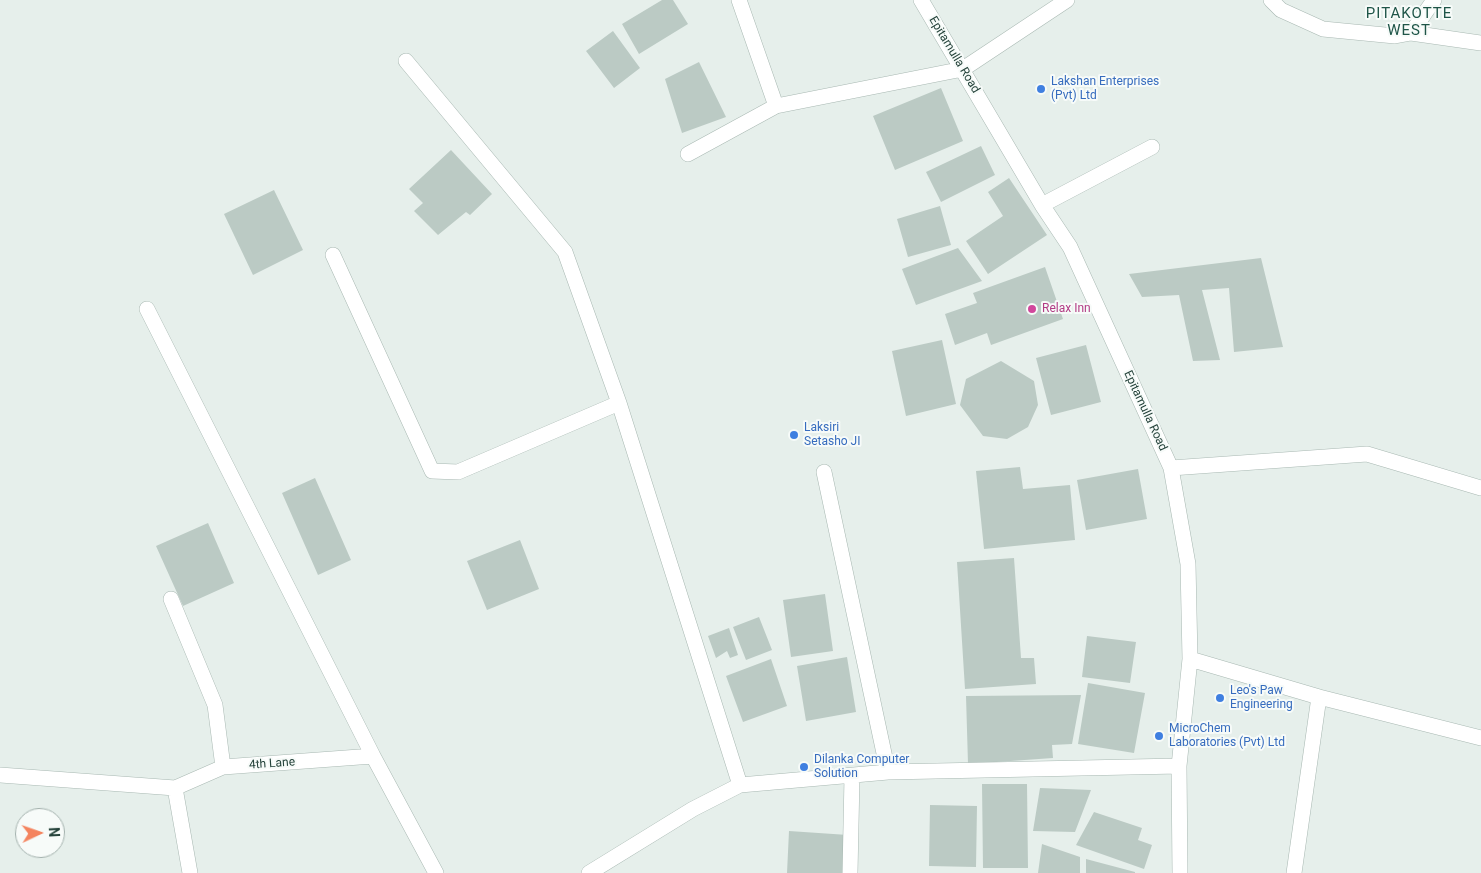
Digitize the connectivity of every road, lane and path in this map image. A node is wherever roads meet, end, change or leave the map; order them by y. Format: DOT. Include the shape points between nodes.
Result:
graph roads {
  1 [pos="739,0"];
  2 [pos="921,0"];
  3 [pos="1067,0"];
  4 [pos="1271,0"];
  5 [pos="1434,0"];
  6 [pos="1411,33"];
  7 [pos="1481,43"];
  8 [pos="406,61"];
  9 [pos="963,69"];
  10 [pos="776,106"];
  11 [pos="1152,147"];
  12 [pos="688,154"];
  13 [pos="1042,205"];
  14 [pos="333,255"];
  15 [pos="147,309"];
  16 [pos="619,403"];
  17 [pos="1171,468"];
  18 [pos="824,472"];
  19 [pos="1481,488"];
  20 [pos="171,599"];
  21 [pos="1190,659"];
  22 [pos="1319,697"];
  23 [pos="1481,723"];
  24 [pos="1476,736"];
  25 [pos="373,756"];
  26 [pos="1179,766"];
  27 [pos="223,767"];
  28 [pos="888,772"];
  29 [pos="0,775"];
  30 [pos="852,777"];
  31 [pos="740,785"];
  32 [pos="175,788"];
  33 [pos="190,873"];
  34 [pos="436,873"];
  35 [pos="589,873"];
  36 [pos="850,873"];
  37 [pos="1180,873"];
  38 [pos="1294,873"];
  1 -- 10 [label="street"];
  2 -- 9 [label="street, Epitamulla Road"];
  3 -- 9 [label="street"];
  4 -- 6 [label="street" via="1280,10 1323,29 1395,36"];
  5 -- 6 [label="street"];
  6 -- 7 [label="street"];
  8 -- 16 [label="street" via="565,252"];
  9 -- 10 [label="street"];
  9 -- 13 [label="street, Epitamulla Road"];
  10 -- 12 [label="street"];
  11 -- 13 [label="street"];
  13 -- 17 [label="street, Epitamulla Road" via="1070,247"];
  14 -- 16 [label="street" via="432,471 458,472"];
  15 -- 25 [label="street"];
  16 -- 31 [label="street"];
  17 -- 19 [label="street" via="1367,454"];
  17 -- 21 [label="street, Epitamulla Road" via="1188,564"];
  18 -- 28 [label="street"];
  20 -- 27 [label="street" via="214,705"];
  21 -- 22 [label="street"];
  21 -- 26 [label="street, Epitamulla Road"];
  22 -- 24 [label="street"];
  22 -- 38 [label="street"];
  23 -- 24 [label="street"];
  25 -- 27 [label="street, 4th Lane"];
  25 -- 34 [label="street"];
  26 -- 28 [label="street"];
  26 -- 37 [label="street, Epitamulla Road"];
  27 -- 32 [label="street, 4th Lane"];
  28 -- 30 [label="street"];
  29 -- 32 [label="street, 4th Lane"];
  30 -- 31 [label="street"];
  30 -- 36 [label="street"];
  31 -- 35 [label="street" via="693,809"];
  32 -- 33 [label="street"];
}
